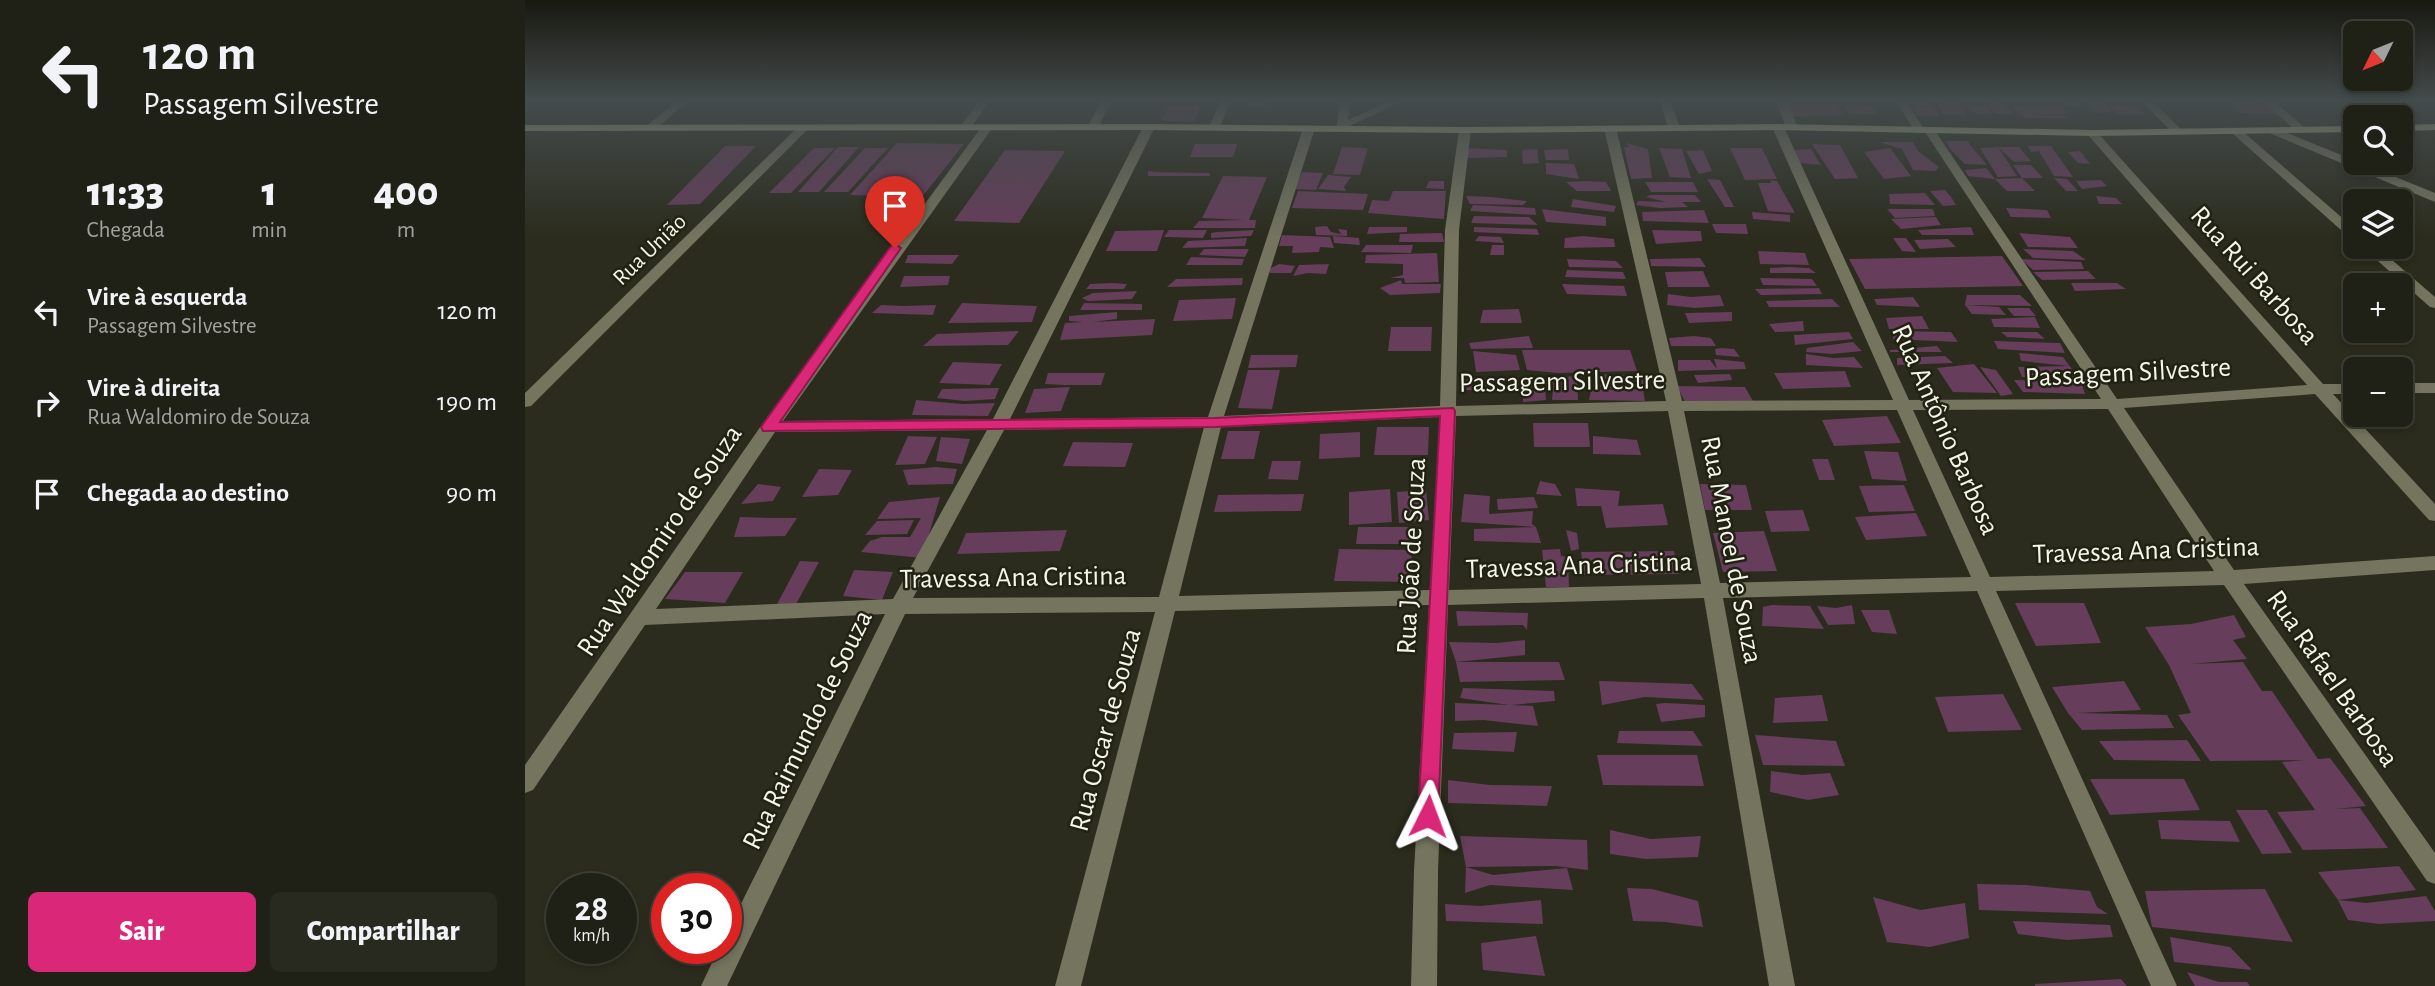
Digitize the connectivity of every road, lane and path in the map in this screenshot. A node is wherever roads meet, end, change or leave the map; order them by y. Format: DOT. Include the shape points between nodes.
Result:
graph roads {
  1 [pos="785,146"];
  2 [pos="973,146"];
  3 [pos="1139,146"];
  4 [pos="1303,146"];
  5 [pos="1463,146"];
  6 [pos="1614,146"];
  7 [pos="1793,146"];
  8 [pos="1935,146"];
  9 [pos="2104,146"];
  10 [pos="2253,146"];
  11 [pos="2310,146"];
  12 [pos="2435,198"];
  13 [pos="2343,225"];
  14 [pos="2383,259"];
  15 [pos="2399,273"];
  16 [pos="2413,281"];
  17 [pos="2413,285"];
  18 [pos="2435,291"];
  19 [pos="2435,304"];
  20 [pos="2343,388"];
  21 [pos="2413,388"];
  22 [pos="2435,388"];
  23 [pos="2319,389"];
  24 [pos="525,402"];
  25 [pos="2113,404"];
  26 [pos="1675,406"];
  27 [pos="1904,406"];
  28 [pos="1448,411"];
  29 [pos="1215,422"];
  30 [pos="999,424"];
  31 [pos="769,427"];
  32 [pos="2435,515"];
  33 [pos="2435,563"];
  34 [pos="2229,578"];
  35 [pos="1983,584"];
  36 [pos="1712,590"];
  37 [pos="1438,598"];
  38 [pos="1168,604"];
  39 [pos="899,607"];
  40 [pos="641,617"];
  41 [pos="525,783"];
  42 [pos="2435,873"];
  43 [pos="714,986"];
  44 [pos="1068,986"];
  45 [pos="1424,986"];
  46 [pos="1782,986"];
  47 [pos="2164,986"];
  1 -- 24 [label="street, Rua União"];
  2 -- 31 [label="street, Rua Waldomiro de Souza"];
  3 -- 30 [label="street, Rua Raimundo de Souza"];
  4 -- 29 [label="street, Rua Oscar de Souza"];
  5 -- 28 [label="street, Rua João de Souza" via="1452,230"];
  6 -- 26 [label="street, Rua Manoel de Souza"];
  7 -- 27 [label="street, Rua Antônio Barbosa"];
  8 -- 25 [label="street, Rua Rafael Barbosa"];
  9 -- 23 [label="street, Rua Rui Barbosa"];
  10 -- 13 [label="street"];
  11 -- 12 [label="street"];
  14 -- 15 [label="street"];
  16 -- 18 [label="street"];
  17 -- 19 [label="street"];
  20 -- 23 [label="street, Passagem Silvestre"];
  21 -- 22 [label="street"];
  23 -- 25 [label="street, Passagem Silvestre"];
  23 -- 32 [label="street, Rua Rui Barbosa"];
  25 -- 27 [label="street, Passagem Silvestre"];
  25 -- 34 [label="street, Rua Rafael Barbosa"];
  26 -- 27 [label="street, Passagem Silvestre"];
  26 -- 28 [label="street, Passagem Silvestre"];
  26 -- 36 [label="street, Rua Manoel de Souza"];
  27 -- 35 [label="street, Rua Antônio Barbosa"];
  28 -- 29 [label="street, Passagem Silvestre"];
  28 -- 37 [label="street, Rua João de Souza"];
  29 -- 30 [label="street, Passagem Silvestre"];
  29 -- 38 [label="street, Rua Oscar de Souza"];
  30 -- 31 [label="street, Passagem Silvestre"];
  30 -- 39 [label="street, Rua Raimundo de Souza"];
  31 -- 40 [label="street, Rua Waldomiro de Souza"];
  33 -- 34 [label="street, Travessa Ana Cristina"];
  34 -- 35 [label="street, Travessa Ana Cristina"];
  34 -- 42 [label="street, Rua Rafael Barbosa"];
  35 -- 36 [label="street, Travessa Ana Cristina"];
  35 -- 47 [label="street, Rua Antônio Barbosa"];
  36 -- 37 [label="street, Travessa Ana Cristina"];
  36 -- 46 [label="street, Rua Manoel de Souza"];
  37 -- 38 [label="street, Travessa Ana Cristina"];
  37 -- 45 [label="street, Rua João de Souza"];
  38 -- 39 [label="street, Travessa Ana Cristina"];
  38 -- 44 [label="street, Rua Oscar de Souza"];
  39 -- 40 [label="street, Travessa Ana Cristina"];
  39 -- 43 [label="street, Rua Raimundo de Souza"];
  40 -- 41 [label="street, Rua Waldomiro de Souza"];
}
